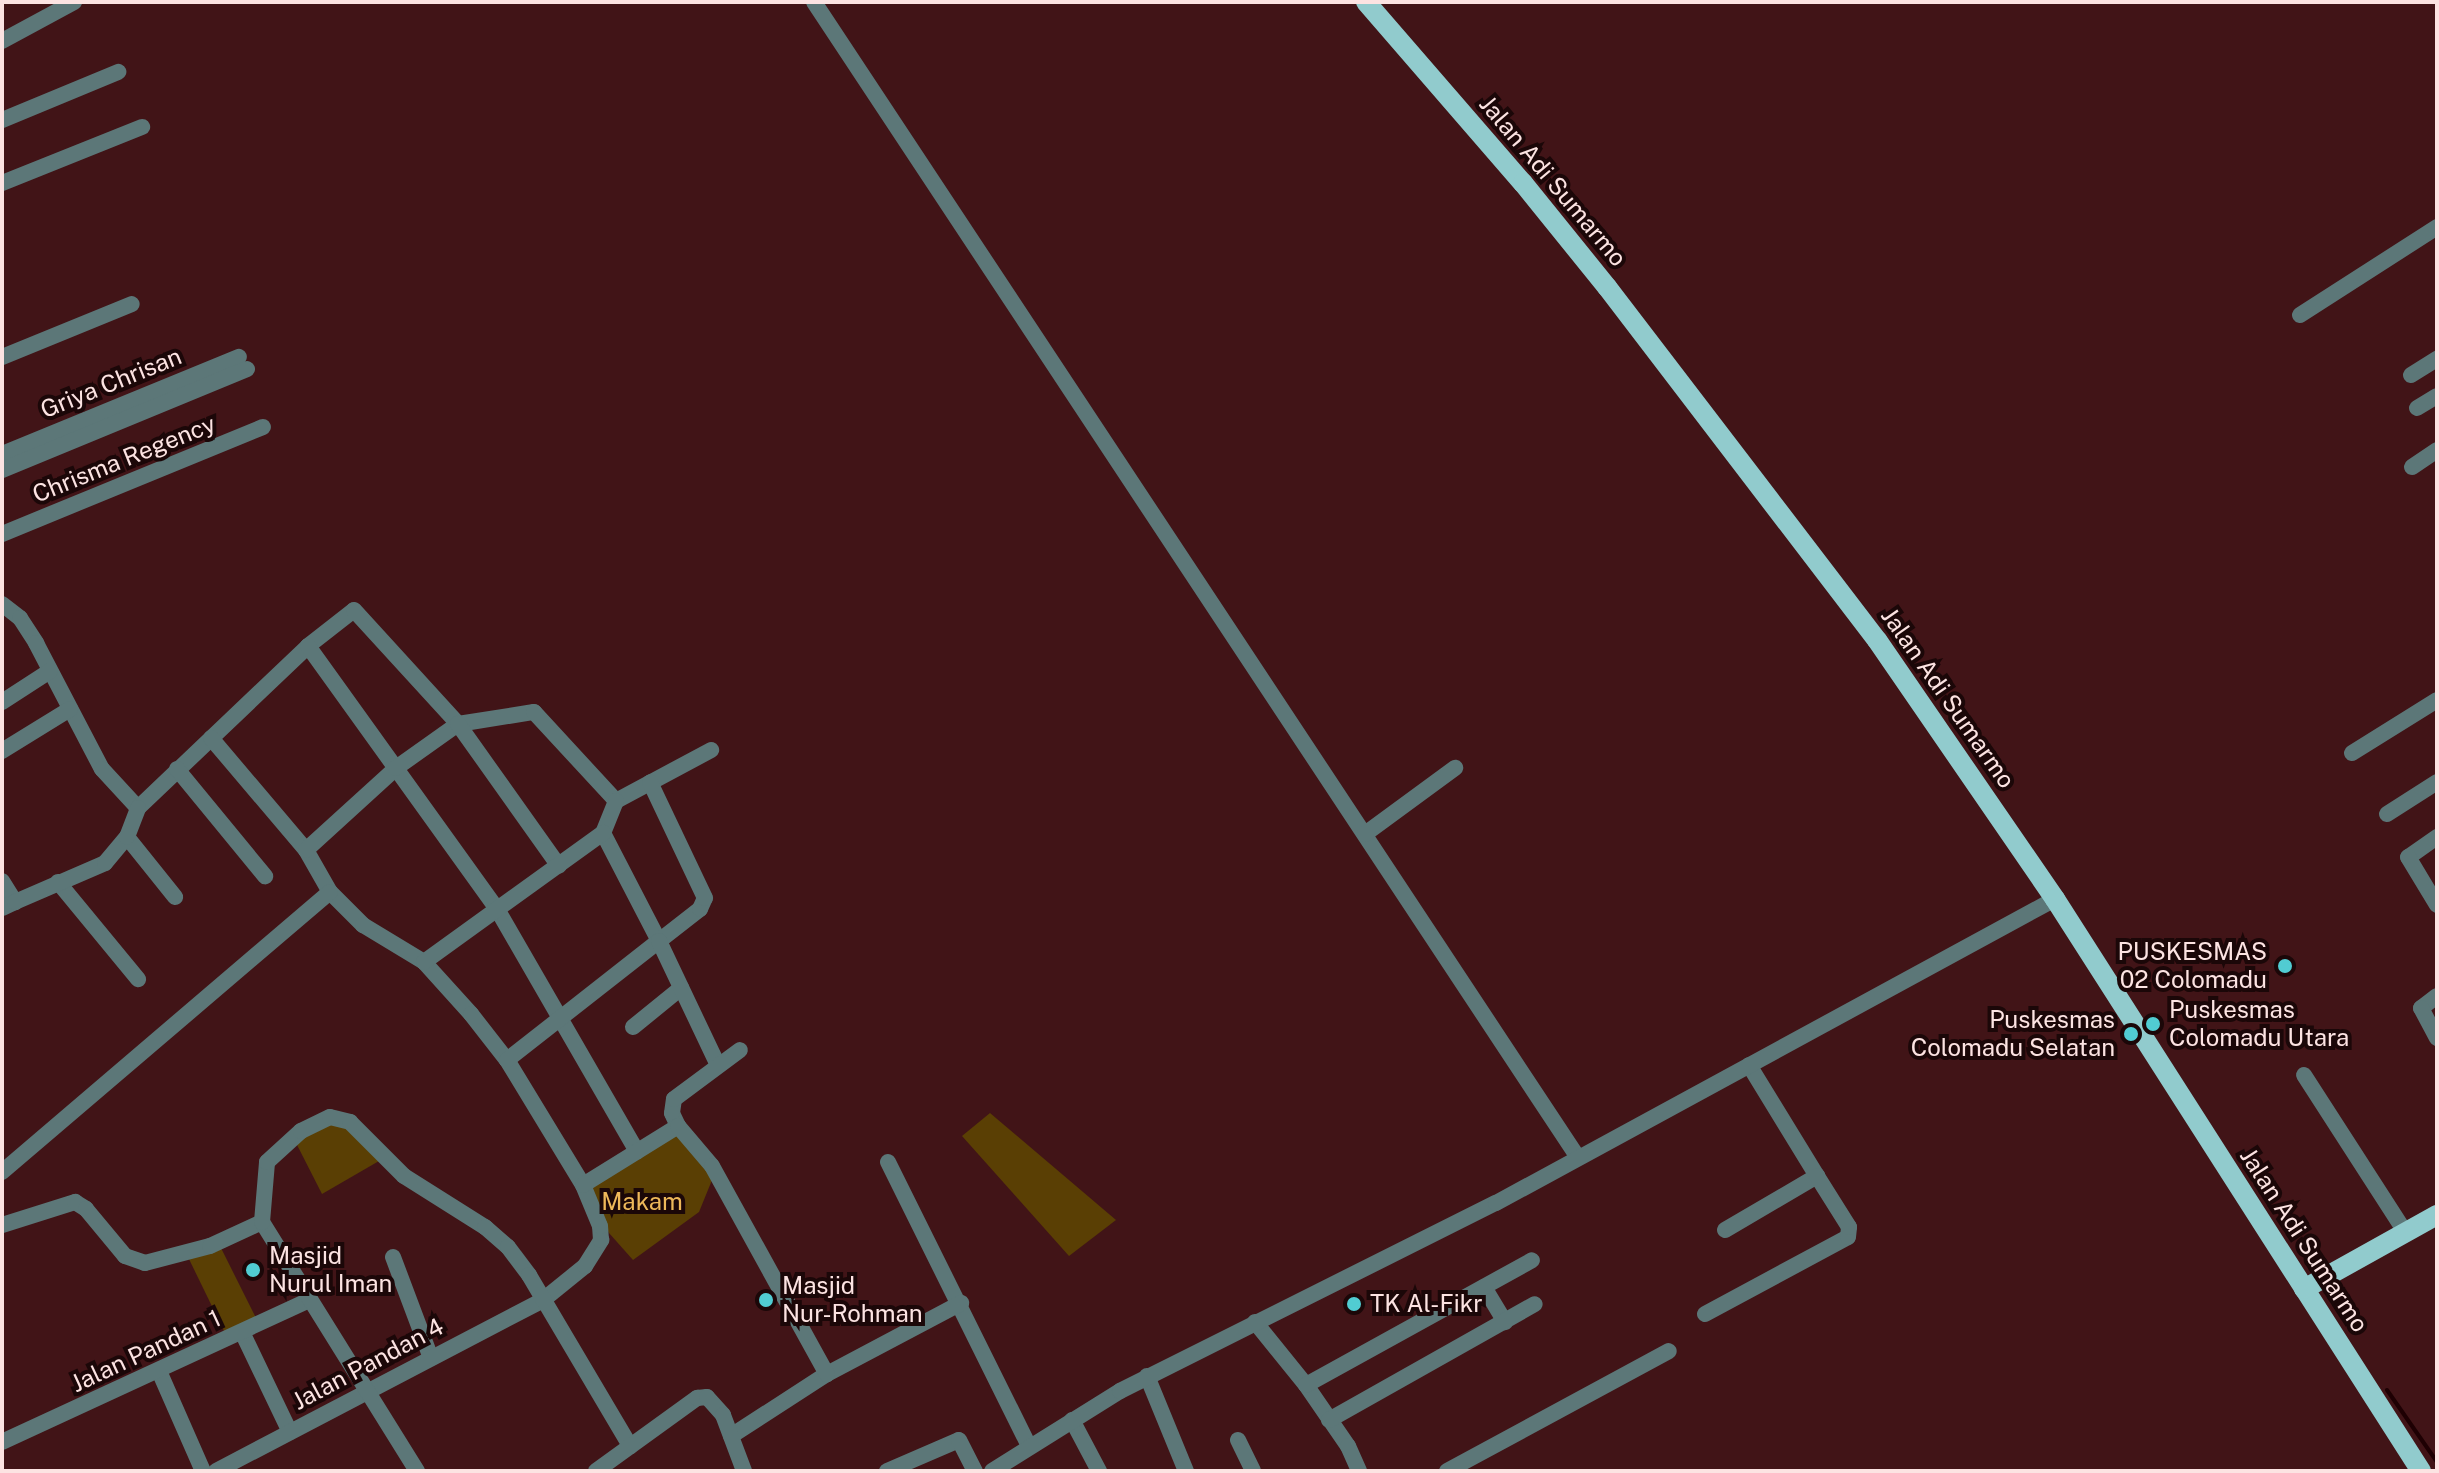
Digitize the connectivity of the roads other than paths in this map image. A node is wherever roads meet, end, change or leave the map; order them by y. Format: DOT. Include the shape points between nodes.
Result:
graph roads {
  1 [pos="74,2"];
  2 [pos="814,2"];
  3 [pos="1366,2"];
  4 [pos="2,41"];
  5 [pos="118,72"];
  6 [pos="2,120"];
  7 [pos="142,127"];
  8 [pos="2,183"];
  9 [pos="2437,227"];
  10 [pos="132,304"];
  11 [pos="2300,315"];
  12 [pos="2,357"];
  13 [pos="2437,359"];
  14 [pos="2411,375"];
  15 [pos="2437,396"];
  16 [pos="2417,408"];
  17 [pos="263,427"];
  18 [pos="2,454"];
  19 [pos="2435,455"];
  20 [pos="2412,467"];
  21 [pos="2,470"];
  22 [pos="2,534"];
  23 [pos="2,604"];
  24 [pos="308,646"];
  25 [pos="50,671"];
  26 [pos="2437,700"];
  27 [pos="2,702"];
  28 [pos="70,709"];
  29 [pos="458,724"];
  30 [pos="211,738"];
  31 [pos="711,750"];
  32 [pos="2,751"];
  33 [pos="2352,753"];
  34 [pos="396,768"];
  35 [pos="1455,768"];
  36 [pos="177,769"];
  37 [pos="650,782"];
  38 [pos="2437,782"];
  39 [pos="616,801"];
  40 [pos="138,808"];
  41 [pos="2387,814"];
  42 [pos="603,833"];
  43 [pos="1365,834"];
  44 [pos="127,837"];
  45 [pos="2437,837"];
  46 [pos="306,850"];
  47 [pos="559,866"];
  48 [pos="265,876"];
  49 [pos="2,881"];
  50 [pos="58,882"];
  51 [pos="330,892"];
  52 [pos="175,897"];
  53 [pos="2055,899"];
  54 [pos="8,905"];
  55 [pos="2437,905"];
  56 [pos="497,909"];
  57 [pos="659,941"];
  58 [pos="424,962"];
  59 [pos="138,979"];
  60 [pos="681,988"];
  61 [pos="2437,996"];
  62 [pos="562,1019"];
  63 [pos="633,1027"];
  64 [pos="2437,1038"];
  65 [pos="740,1050"];
  66 [pos="507,1060"];
  67 [pos="718,1065"];
  68 [pos="1749,1065"];
  69 [pos="2304,1075"];
  70 [pos="678,1126"];
  71 [pos="637,1151"];
  72 [pos="1577,1156"];
  73 [pos="888,1162"];
  74 [pos="2,1172"];
  75 [pos="1817,1176"];
  76 [pos="583,1185"];
  77 [pos="2437,1215"];
  78 [pos="262,1222"];
  79 [pos="2,1225"];
  80 [pos="1725,1230"];
  81 [pos="2406,1233"];
  82 [pos="393,1257"];
  83 [pos="1532,1260"];
  84 [pos="1484,1287"];
  85 [pos="2304,1289"];
  86 [pos="309,1300"];
  87 [pos="543,1300"];
  88 [pos="961,1303"];
  89 [pos="1535,1304"];
  90 [pos="1705,1314"];
  91 [pos="1255,1322"];
  92 [pos="1505,1322"];
  93 [pos="242,1332"];
  94 [pos="1669,1351"];
  95 [pos="431,1358"];
  96 [pos="159,1371"];
  97 [pos="827,1374"];
  98 [pos="1147,1376"];
  99 [pos="1306,1385"];
  100 [pos="366,1392"];
  101 [pos="1072,1420"];
  102 [pos="1329,1420"];
  103 [pos="290,1432"];
  104 [pos="731,1436"];
  105 [pos="1238,1440"];
  106 [pos="2,1442"];
  107 [pos="630,1446"];
  108 [pos="1029,1446"];
  109 [pos="203,1471"];
  110 [pos="216,1471"];
  111 [pos="417,1471"];
  112 [pos="596,1471"];
  113 [pos="744,1471"];
  114 [pos="887,1471"];
  115 [pos="975,1471"];
  116 [pos="992,1471"];
  117 [pos="1099,1471"];
  118 [pos="1186,1471"];
  119 [pos="1253,1471"];
  120 [pos="1359,1471"];
  121 [pos="1447,1471"];
  122 [pos="2421,1471"];
  1 -- 4 [label="street"];
  2 -- 43 [label="street"];
  3 -- 53 [label="main road, Jalan Adi Sumarmo" via="1523,183 1696,399 1877,640"];
  5 -- 6 [label="street"];
  7 -- 8 [label="street"];
  9 -- 11 [label="street"];
  10 -- 12 [label="street"];
  13 -- 14 [label="street"];
  15 -- 16 [label="street"];
  17 -- 22 [label="street, Chrisma Regency"];
  18 -- 21 [label="street, Griya Chrisan" via="243,363"];
  19 -- 20 [label="street"];
  23 -- 25 [label="street" via="20,618"];
  24 -- 29 [label="street" via="354,610"];
  24 -- 30 [label="street"];
  24 -- 34 [label="street"];
  25 -- 27 [label="street"];
  25 -- 28 [label="street"];
  26 -- 33 [label="street"];
  28 -- 32 [label="street"];
  28 -- 40 [label="street" via="106,775"];
  29 -- 34 [label="street"];
  29 -- 39 [label="street" via="534,712"];
  29 -- 47 [label="street"];
  30 -- 36 [label="street"];
  30 -- 46 [label="street, Jalan Pandan 4"];
  31 -- 37 [label="street"];
  34 -- 46 [label="street"];
  34 -- 56 [label="street"];
  35 -- 43 [label="street"];
  36 -- 40 [label="street"];
  36 -- 48 [label="street"];
  37 -- 39 [label="street"];
  37 -- 57 [label="street" via="705,898 700,909"];
  38 -- 41 [label="street"];
  39 -- 42 [label="street"];
  40 -- 44 [label="street"];
  42 -- 47 [label="street"];
  42 -- 57 [label="street"];
  43 -- 72 [label="street"];
  44 -- 50 [label="street" via="105,863"];
  44 -- 52 [label="street"];
  45 -- 55 [label="street" via="2408,859"];
  46 -- 51 [label="street, Jalan Pandan 4"];
  47 -- 56 [label="street"];
  49 -- 54 [label="street"];
  50 -- 54 [label="street"];
  50 -- 59 [label="street"];
  51 -- 58 [label="street, Jalan Pandan 4" via="363,925"];
  51 -- 74 [label="street"];
  53 -- 68 [label="street"];
  53 -- 85 [label="main road, Jalan Adi Sumarmo"];
  56 -- 58 [label="street"];
  56 -- 62 [label="street"];
  57 -- 60 [label="street"];
  57 -- 62 [label="street"];
  58 -- 66 [label="street, Jalan Pandan 4"];
  60 -- 63 [label="street"];
  60 -- 67 [label="street"];
  61 -- 64 [label="street" via="2421,1011"];
  62 -- 66 [label="street"];
  62 -- 71 [label="street"];
  65 -- 67 [label="street"];
  66 -- 76 [label="street, Jalan Pandan 4"];
  67 -- 70 [label="street" via="674,1099 672,1113"];
  68 -- 72 [label="street"];
  68 -- 75 [label="street"];
  69 -- 81 [label="street"];
  70 -- 71 [label="street"];
  70 -- 97 [label="street" via="712,1166"];
  71 -- 76 [label="street"];
  72 -- 91 [label="street" via="1367,1270"];
  73 -- 88 [label="street"];
  75 -- 80 [label="street"];
  75 -- 90 [label="street" via="1849,1227 1848,1237"];
  76 -- 87 [label="street, Jalan Pandan 4" via="601,1240 585,1266"];
  77 -- 81 [label="main road"];
  78 -- 79 [label="street" via="201,1250 145,1263 125,1256 75,1202"];
  78 -- 86 [label="street"];
  78 -- 87 [label="street" via="264,1173 273,1153 301,1131 340,1117 414,1183 498,1237"];
  81 -- 85 [label="main road"];
  82 -- 95 [label="street"];
  83 -- 84 [label="street"];
  84 -- 92 [label="street"];
  84 -- 99 [label="street"];
  85 -- 122 [label="main road, Jalan Adi Sumarmo"];
  86 -- 93 [label="street, Jalan Pandan 1"];
  86 -- 100 [label="street"];
  87 -- 95 [label="street, Jalan Pandan 4"];
  87 -- 107 [label="street"];
  88 -- 97 [label="street"];
  88 -- 108 [label="street"];
  89 -- 92 [label="street"];
  91 -- 98 [label="street"];
  91 -- 99 [label="street"];
  92 -- 102 [label="street"];
  93 -- 96 [label="street, Jalan Pandan 1"];
  93 -- 103 [label="street"];
  94 -- 121 [label="street"];
  95 -- 100 [label="street, Jalan Pandan 4"];
  96 -- 106 [label="street, Jalan Pandan 1"];
  96 -- 109 [label="street"];
  97 -- 104 [label="street"];
  98 -- 101 [label="street"];
  98 -- 118 [label="street"];
  99 -- 102 [label="street"];
  100 -- 103 [label="street, Jalan Pandan 4"];
  100 -- 111 [label="street"];
  101 -- 108 [label="street"];
  101 -- 117 [label="street"];
  102 -- 120 [label="street"];
  103 -- 110 [label="street, Jalan Pandan 4"];
  104 -- 107 [label="street" via="707,1397 697,1398"];
  104 -- 113 [label="street"];
  105 -- 119 [label="street"];
  107 -- 112 [label="street"];
  108 -- 116 [label="street"];
  114 -- 115 [label="street" via="959,1440"];
}
